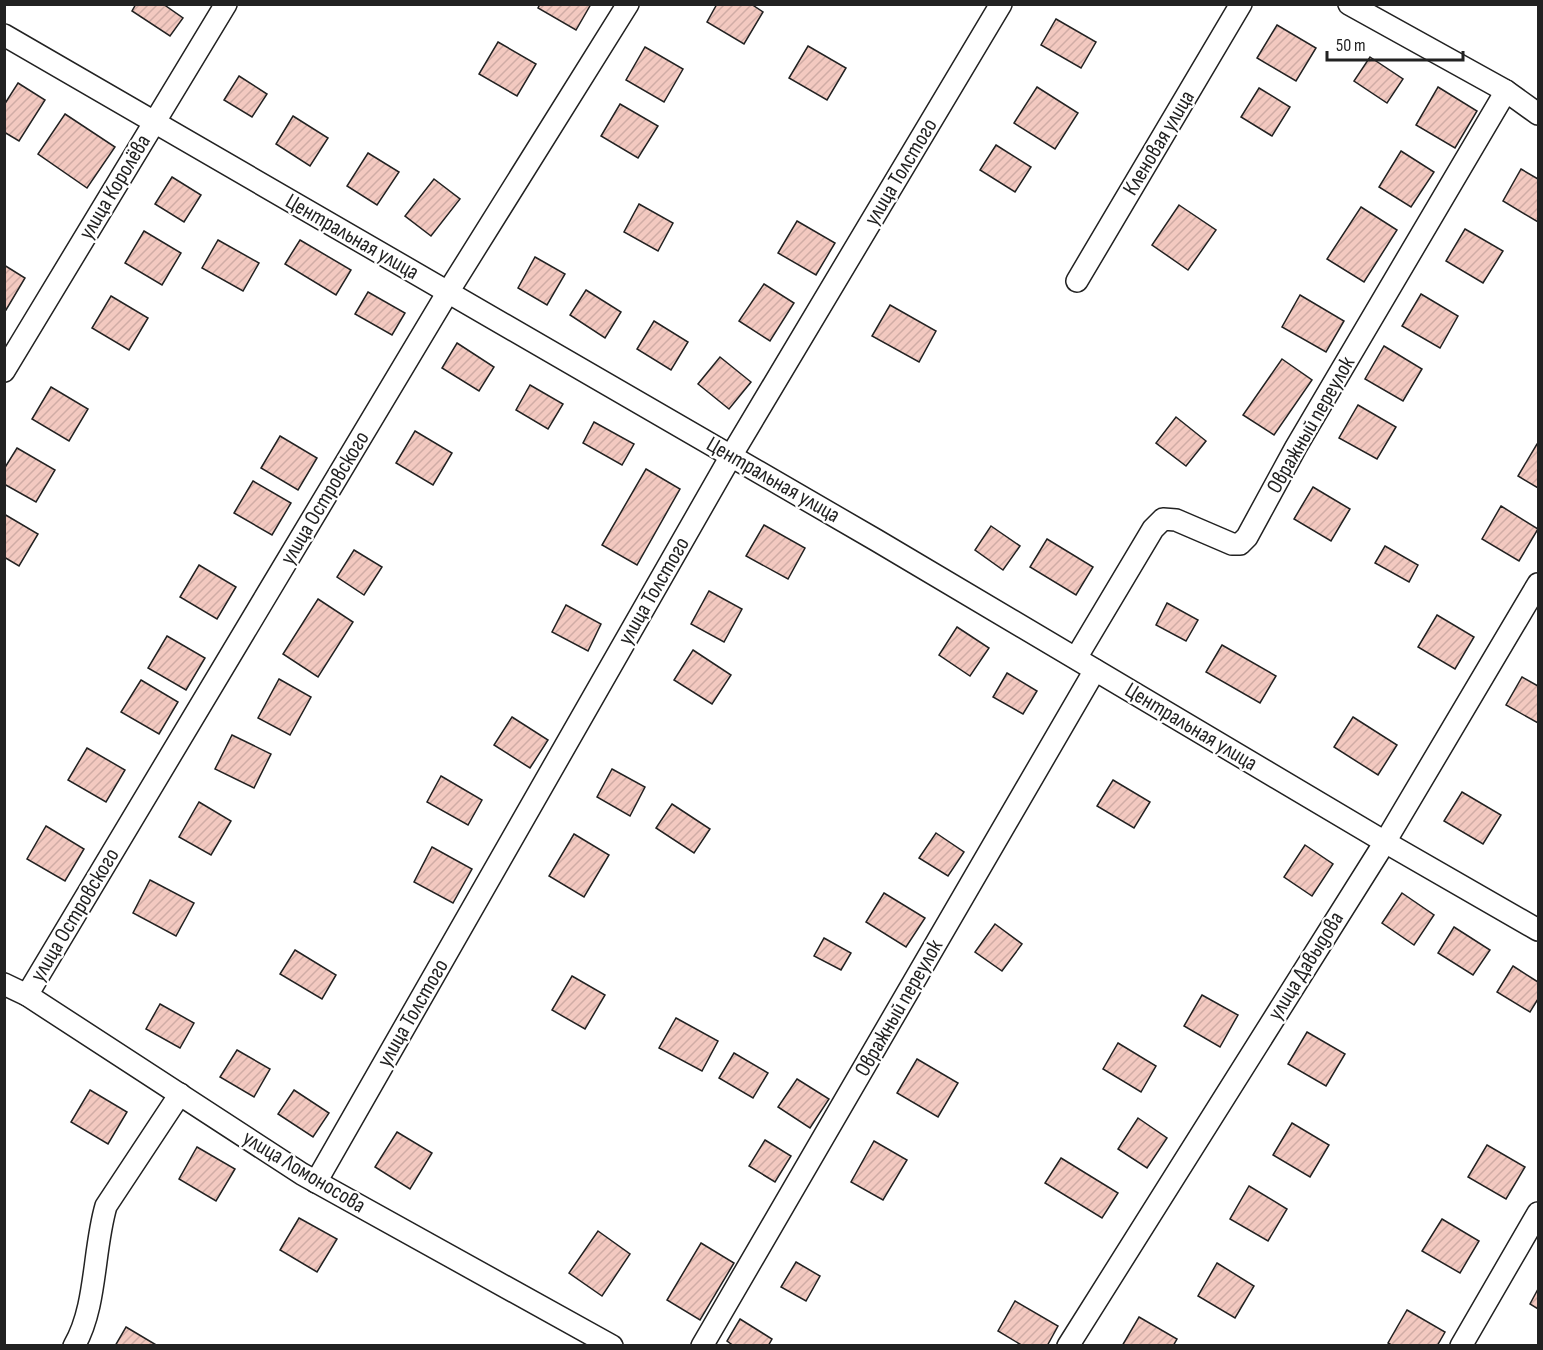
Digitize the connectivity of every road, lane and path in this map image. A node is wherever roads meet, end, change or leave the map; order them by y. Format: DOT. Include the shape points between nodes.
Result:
graph roads {
  1 [pos="226,4"];
  2 [pos="628,4"];
  3 [pos="1001,4"];
  4 [pos="1241,4"];
  5 [pos="1349,4"];
  6 [pos="4,35"];
  7 [pos="1506,92"];
  8 [pos="1539,114"];
  9 [pos="154,122"];
  10 [pos="1077,281"];
  11 [pos="448,292"];
  12 [pos="4,371"];
  13 [pos="731,456"];
  14 [pos="1539,584"];
  15 [pos="1076,658"];
  16 [pos="1095,670"];
  17 [pos="1385,842"];
  18 [pos="1539,930"];
  19 [pos="4,984"];
  20 [pos="27,995"];
  21 [pos="180,1094"];
  22 [pos="316,1182"];
  23 [pos="1539,1214"];
  24 [pos="74,1346"];
  25 [pos="612,1346"];
  26 [pos="702,1346"];
  27 [pos="1068,1346"];
  28 [pos="1461,1346"];
  1 -- 9 [label="street, улица Королёва"];
  2 -- 11 [label="street, улица Островского"];
  3 -- 13 [label="street, улица Толстого"];
  4 -- 10 [label="street, Кленовая улица"];
  5 -- 7 [label="street"];
  6 -- 9 [label="street, Центральная улица"];
  7 -- 8 [label="street"];
  7 -- 15 [label="street, Овражный переулок" via="1247,537 1240,544 1224,543 1176,519 1163,519 1153,529"];
  9 -- 11 [label="street, Центральная улица"];
  9 -- 12 [label="street, улица Королёва"];
  11 -- 13 [label="street, Центральная улица"];
  11 -- 20 [label="street, улица Островского"];
  13 -- 15 [label="street, Центральная улица"];
  13 -- 22 [label="street, улица Толстого"];
  14 -- 17 [label="street, улица Давыдова"];
  15 -- 16 [label="street, Центральная улица"];
  16 -- 17 [label="street, Центральная улица"];
  16 -- 26 [label="street, Овражный переулок"];
  17 -- 18 [label="street, Центральная улица"];
  17 -- 27 [label="street, улица Давыдова"];
  19 -- 20 [label="street, улица Ломоносова"];
  20 -- 21 [label="street, улица Ломоносова"];
  21 -- 22 [label="street, улица Ломоносова"];
  21 -- 24 [label="street" via="106,1206 87,1317"];
  22 -- 25 [label="street, улица Ломоносова"];
  23 -- 28 [label="street"];
}
